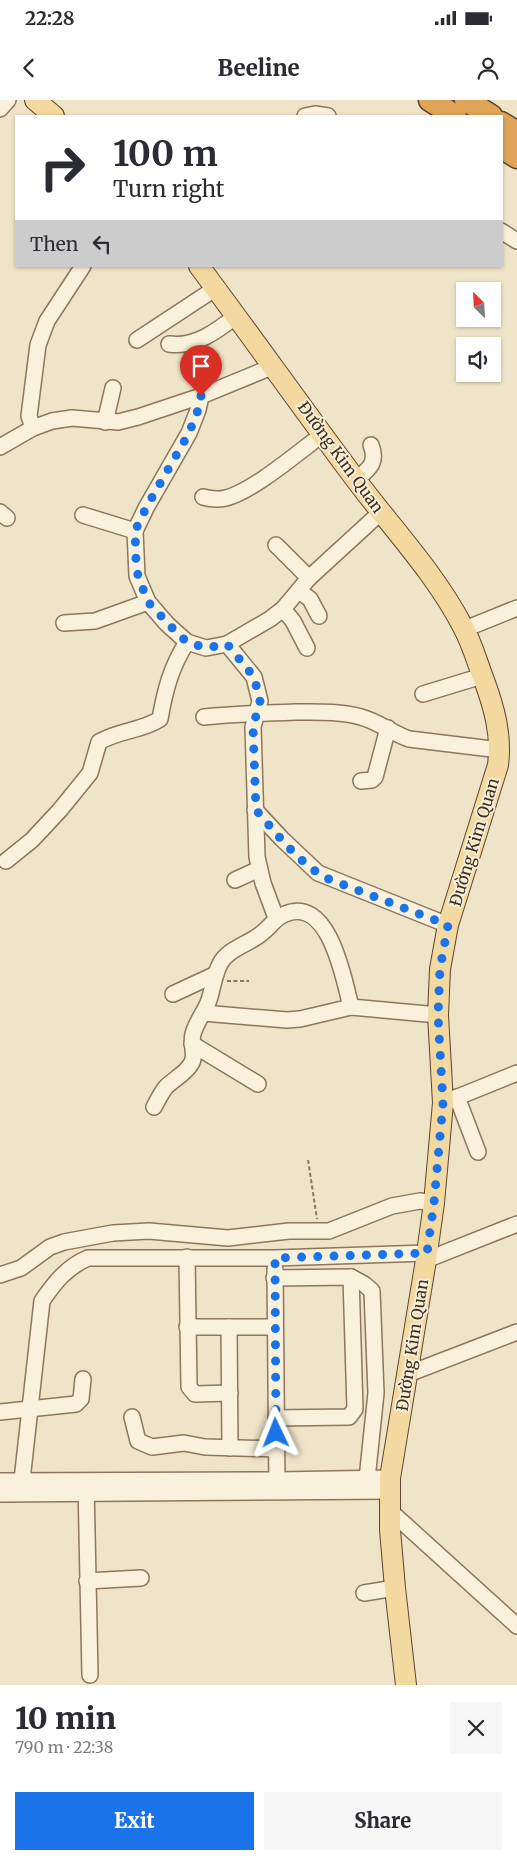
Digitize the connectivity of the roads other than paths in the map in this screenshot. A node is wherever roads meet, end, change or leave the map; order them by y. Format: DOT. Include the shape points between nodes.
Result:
graph roads {
  1 [pos="8,100"];
  2 [pos="34,100"];
  3 [pos="430,100"];
  4 [pos="466,100"];
  5 [pos="0,109"];
  6 [pos="53,115"];
  7 [pos="453,115"];
  8 [pos="489,115"];
  9 [pos="503,124"];
  10 [pos="517,134"];
  11 [pos="503,148"];
  12 [pos="517,157"];
  13 [pos="503,232"];
  14 [pos="517,241"];
  15 [pos="82,267"];
  16 [pos="200,267"];
  17 [pos="216,288"];
  18 [pos="236,316"];
  19 [pos="137,340"];
  20 [pos="169,344"];
  21 [pos="274,366"];
  22 [pos="112,388"];
  23 [pos="201,396"];
  24 [pos="105,422"];
  25 [pos="33,428"];
  26 [pos="323,434"];
  27 [pos="371,445"];
  28 [pos="0,447"];
  29 [pos="356,480"];
  30 [pos="203,497"];
  31 [pos="381,512"];
  32 [pos="83,515"];
  33 [pos="135,531"];
  34 [pos="276,545"];
  35 [pos="308,578"];
  36 [pos="299,591"];
  37 [pos="148,602"];
  38 [pos="517,608"];
  39 [pos="283,609"];
  40 [pos="319,616"];
  41 [pos="64,623"];
  42 [pos="464,629"];
  43 [pos="187,642"];
  44 [pos="227,644"];
  45 [pos="307,648"];
  46 [pos="482,676"];
  47 [pos="423,694"];
  48 [pos="256,713"];
  49 [pos="204,717"];
  50 [pos="388,728"];
  51 [pos="500,750"];
  52 [pos="361,781"];
  53 [pos="256,810"];
  54 [pos="6,861"];
  55 [pos="258,869"];
  56 [pos="235,880"];
  57 [pos="276,918"];
  58 [pos="448,925"];
  59 [pos="215,977"];
  60 [pos="173,994"];
  61 [pos="351,1007"];
  62 [pos="203,1013"];
  63 [pos="438,1015"];
  64 [pos="192,1044"];
  65 [pos="517,1073"];
  66 [pos="258,1084"];
  67 [pos="450,1100"];
  68 [pos="154,1107"];
  69 [pos="478,1152"];
  70 [pos="434,1203"];
  71 [pos="517,1224"];
  72 [pos="186,1257"];
  73 [pos="427,1257"];
  74 [pos="275,1258"];
  75 [pos="3,1270"];
  76 [pos="351,1277"];
  77 [pos="274,1278"];
  78 [pos="187,1327"];
  79 [pos="229,1327"];
  80 [pos="275,1327"];
  81 [pos="517,1332"];
  82 [pos="408,1374"];
  83 [pos="83,1379"];
  84 [pos="230,1393"];
  85 [pos="30,1408"];
  86 [pos="0,1412"];
  87 [pos="132,1418"];
  88 [pos="276,1418"];
  89 [pos="230,1448"];
  90 [pos="277,1449"];
  91 [pos="367,1479"];
  92 [pos="22,1480"];
  93 [pos="0,1481"];
  94 [pos="278,1486"];
  95 [pos="86,1487"];
  96 [pos="390,1493"];
  97 [pos="0,1494"];
  98 [pos="140,1578"];
  99 [pos="87,1581"];
  100 [pos="395,1588"];
  101 [pos="364,1594"];
  102 [pos="517,1626"];
  103 [pos="90,1675"];
  104 [pos="406,1685"];
  1 -- 5 [label="street"];
  2 -- 6 [label="main road"];
  3 -- 7 [label="highway"];
  4 -- 8 [label="highway"];
  9 -- 10 [label="highway"];
  11 -- 12 [label="highway"];
  13 -- 14 [label="street"];
  15 -- 25 [label="street" via="47,321 38,345 29,416"];
  16 -- 17 [label="main road, Đường Kim Quan"];
  17 -- 18 [label="main road, Đường Kim Quan"];
  17 -- 19 [label="street"];
  18 -- 20 [label="street" via="194,342"];
  18 -- 21 [label="main road, Đường Kim Quan"];
  21 -- 23 [label="street"];
  21 -- 26 [label="main road, Đường Kim Quan"];
  22 -- 24 [label="street"];
  23 -- 24 [label="street" via="138,417"];
  23 -- 33 [label="street" via="189,433"];
  24 -- 25 [label="street" via="72,418"];
  25 -- 28 [label="street"];
  26 -- 29 [label="main road, Đường Kim Quan"];
  26 -- 30 [label="street" via="235,495 225,499"];
  27 -- 29 [label="street" via="374,454 372,464"];
  29 -- 31 [label="main road, Đường Kim Quan"];
  31 -- 35 [label="street"];
  31 -- 42 [label="main road, Đường Kim Quan" via="446,597"];
  32 -- 33 [label="street"];
  33 -- 37 [label="street" via="138,576"];
  34 -- 35 [label="street"];
  35 -- 36 [label="street"];
  36 -- 39 [label="street"];
  36 -- 40 [label="street" via="310,600"];
  37 -- 41 [label="street" via="95,621"];
  37 -- 43 [label="street"];
  38 -- 42 [label="street"];
  39 -- 44 [label="street"];
  39 -- 45 [label="street"];
  42 -- 46 [label="main road, Đường Kim Quan"];
  43 -- 44 [label="street" via="206,648"];
  43 -- 54 [label="street" via="169,675 160,719 150,726 109,736 99,742 90,773 32,840"];
  44 -- 48 [label="street" via="254,677 260,701"];
  46 -- 47 [label="street"];
  46 -- 51 [label="main road, Đường Kim Quan" via="497,722"];
  48 -- 49 [label="street"];
  48 -- 50 [label="street" via="343,713"];
  48 -- 53 [label="street" via="253,727"];
  50 -- 51 [label="street" via="409,739"];
  50 -- 52 [label="street" via="375,777"];
  51 -- 58 [label="main road, Đường Kim Quan"];
  53 -- 55 [label="street"];
  53 -- 58 [label="street" via="318,873"];
  55 -- 56 [label="street"];
  55 -- 57 [label="street"];
  57 -- 59 [label="street" via="263,933 226,955"];
  57 -- 61 [label="street" via="296,910 311,914 322,925 333,943"];
  58 -- 63 [label="main road, Đường Kim Quan" via="440,969"];
  59 -- 60 [label="street"];
  59 -- 62 [label="street"];
  61 -- 62 [label="street" via="287,1020"];
  61 -- 63 [label="street"];
  62 -- 64 [label="street"];
  63 -- 67 [label="main road, Đường Kim Quan"];
  64 -- 66 [label="street"];
  64 -- 68 [label="street" via="194,1057 191,1064 166,1088"];
  65 -- 67 [label="street"];
  67 -- 69 [label="street"];
  67 -- 70 [label="main road, Đường Kim Quan"];
  70 -- 73 [label="main road, Đường Kim Quan"];
  70 -- 75 [label="street" via="420,1201 392,1206 329,1231 289,1231 228,1238 149,1231 113,1233 64,1242 50,1247 20,1268"];
  71 -- 73 [label="street"];
  72 -- 74 [label="street"];
  72 -- 78 [label="street"];
  72 -- 85 [label="street" via="88,1258 77,1262 58,1278 42,1301"];
  73 -- 74 [label="street"];
  73 -- 82 [label="main road, Đường Kim Quan"];
  74 -- 77 [label="street"];
  76 -- 77 [label="street"];
  76 -- 88 [label="street" via="355,1409 348,1417"];
  76 -- 91 [label="street" via="372,1291 376,1393"];
  77 -- 80 [label="street"];
  78 -- 79 [label="street"];
  78 -- 84 [label="street" via="189,1387 195,1394"];
  79 -- 80 [label="street"];
  79 -- 84 [label="street"];
  80 -- 88 [label="street"];
  81 -- 82 [label="street"];
  82 -- 96 [label="main road, Đường Kim Quan"];
  83 -- 85 [label="street" via="81,1399 76,1404"];
  84 -- 89 [label="street"];
  85 -- 86 [label="street"];
  85 -- 92 [label="street"];
  87 -- 89 [label="street" via="138,1441 152,1447 184,1443"];
  88 -- 90 [label="street"];
  89 -- 90 [label="street"];
  90 -- 94 [label="street"];
  91 -- 94 [label="street"];
  91 -- 96 [label="street"];
  92 -- 93 [label="street"];
  92 -- 95 [label="street"];
  94 -- 95 [label="street"];
  94 -- 96 [label="street"];
  95 -- 97 [label="street"];
  95 -- 99 [label="street"];
  96 -- 100 [label="main road, Đường Kim Quan"];
  96 -- 102 [label="street"];
  98 -- 99 [label="street"];
  99 -- 103 [label="street"];
  100 -- 101 [label="street"];
  100 -- 104 [label="main road, Đường Kim Quan"];
}
